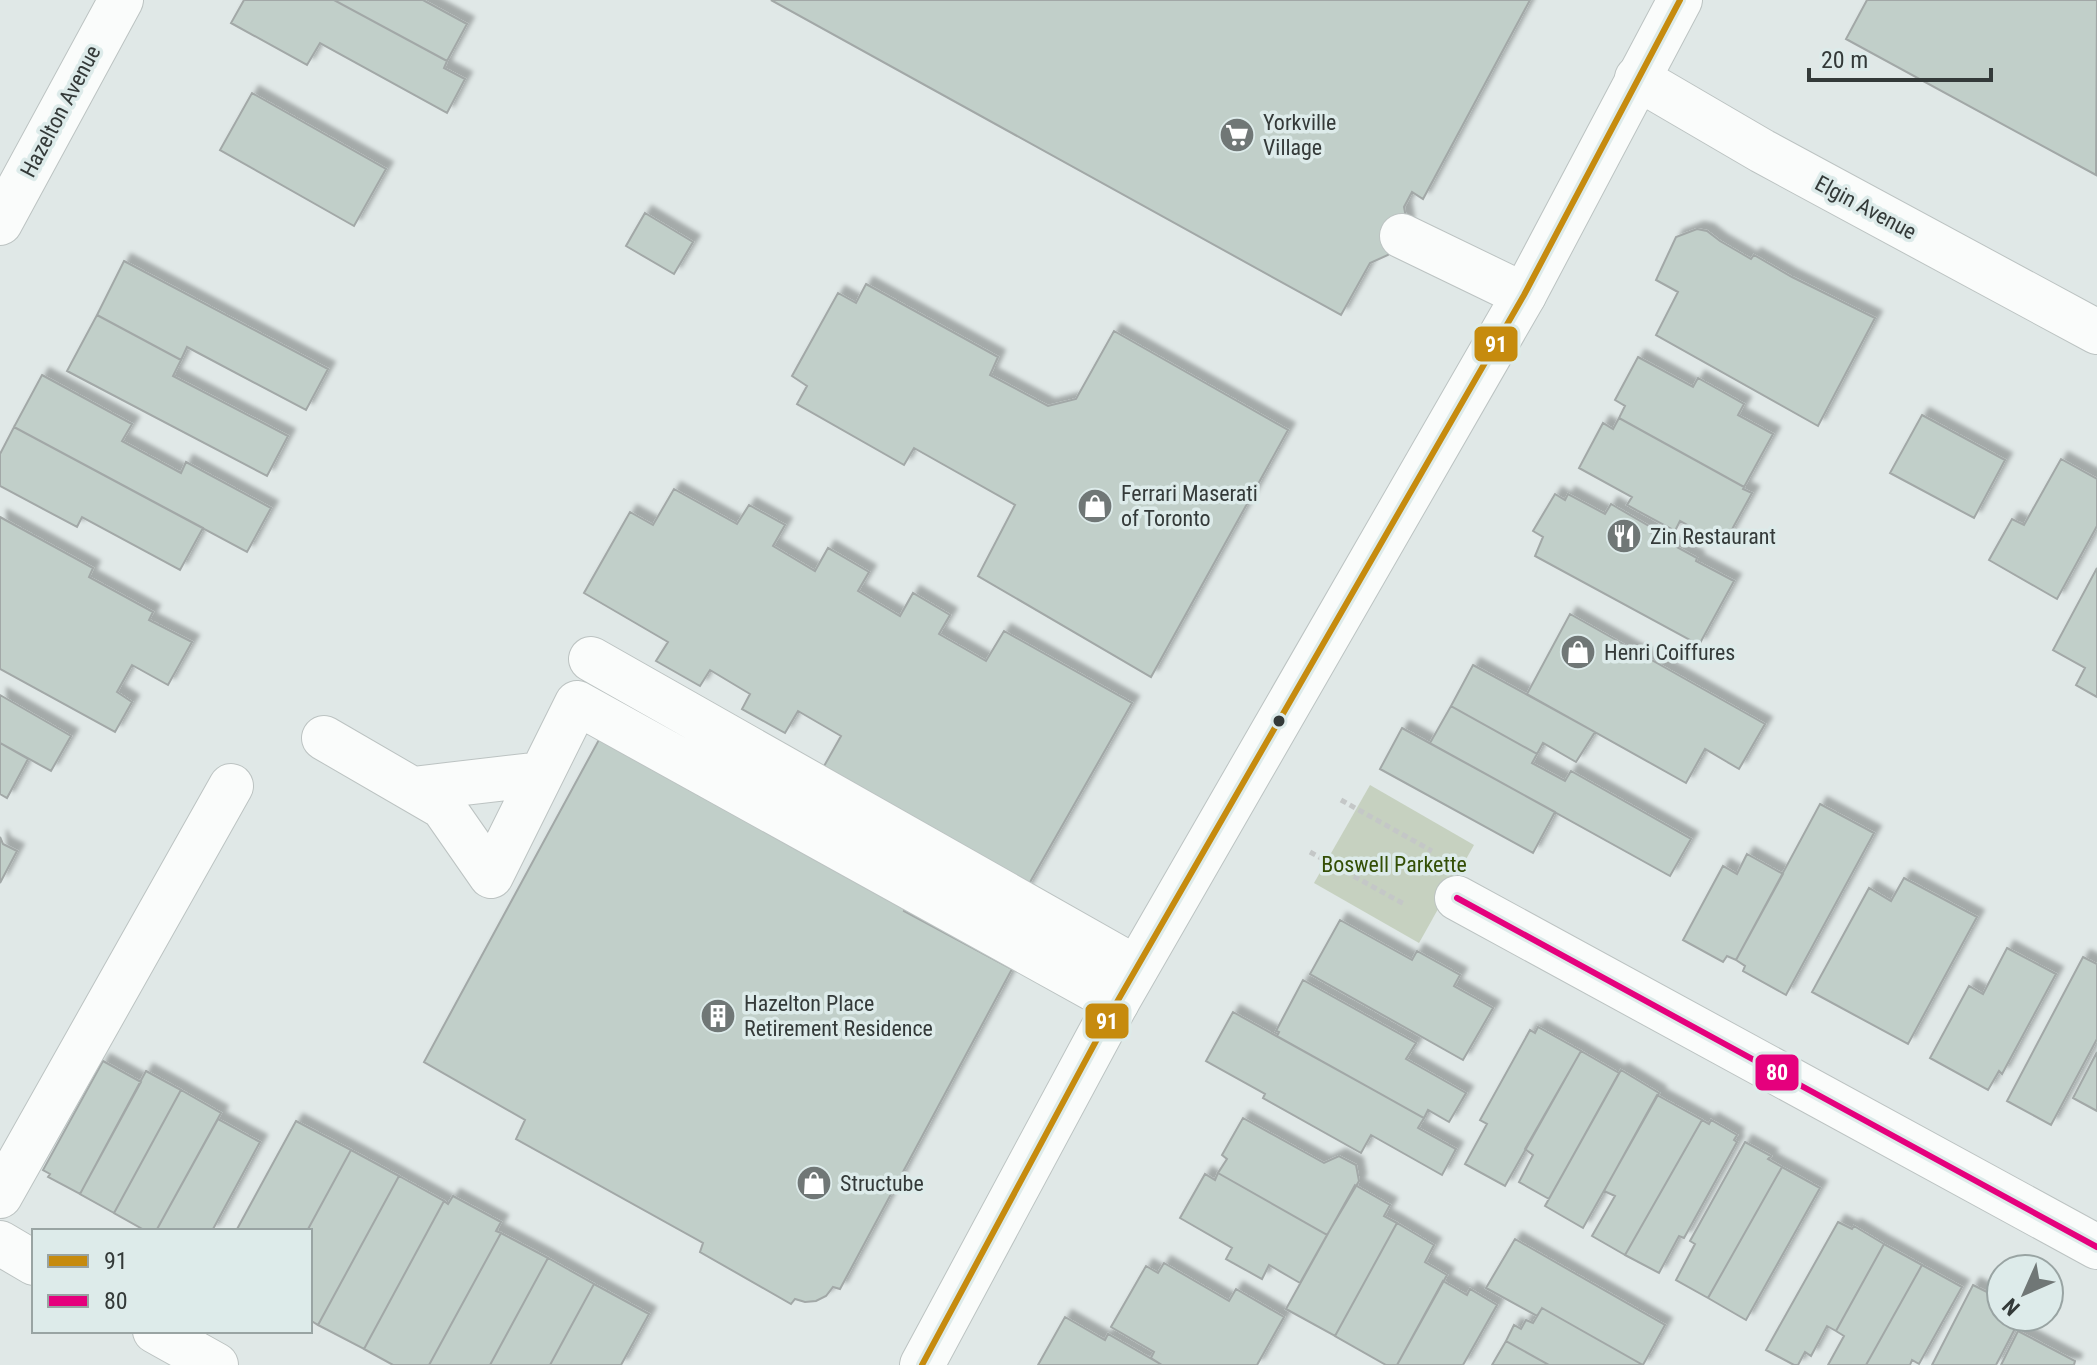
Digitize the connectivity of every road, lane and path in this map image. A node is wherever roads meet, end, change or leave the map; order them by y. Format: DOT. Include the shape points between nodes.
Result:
graph roads {
  1 [pos="121,0"];
  2 [pos="1680,0"];
  3 [pos="1637,78"];
  4 [pos="0,223"];
  5 [pos="1402,236"];
  6 [pos="1524,295"];
  7 [pos="2097,332"];
  8 [pos="591,659"];
  9 [pos="324,738"];
  10 [pos="541,774"];
  11 [pos="231,786"];
  12 [pos="413,789"];
  13 [pos="1341,800"];
  14 [pos="1432,851"];
  15 [pos="1310,852"];
  16 [pos="1457,898"];
  17 [pos="1417,911"];
  18 [pos="1127,985"];
  19 [pos="0,1196"];
  20 [pos="0,1243"];
  21 [pos="2097,1247"];
  22 [pos="32,1262"];
  23 [pos="159,1333"];
  24 [pos="216,1365"];
  25 [pos="922,1365"];
  1 -- 4 [label="street, Hazelton Avenue"];
  2 -- 3 [label="street"];
  3 -- 6 [label="street"];
  3 -- 7 [label="street, Elgin Avenue"];
  5 -- 6 [label="street"];
  6 -- 18 [label="street"];
  8 -- 18 [label="street"];
  9 -- 12 [label="street"];
  10 -- 12 [label="street"];
  10 -- 12 [label="street" via="491,876 443,807"];
  10 -- 18 [label="street" via="577,703"];
  11 -- 19 [label="street"];
  13 -- 14 [label="path"];
  15 -- 17 [label="path"];
  16 -- 21 [label="street"];
  18 -- 25 [label="street"];
  20 -- 22 [label="street"];
  23 -- 24 [label="street"];
}
